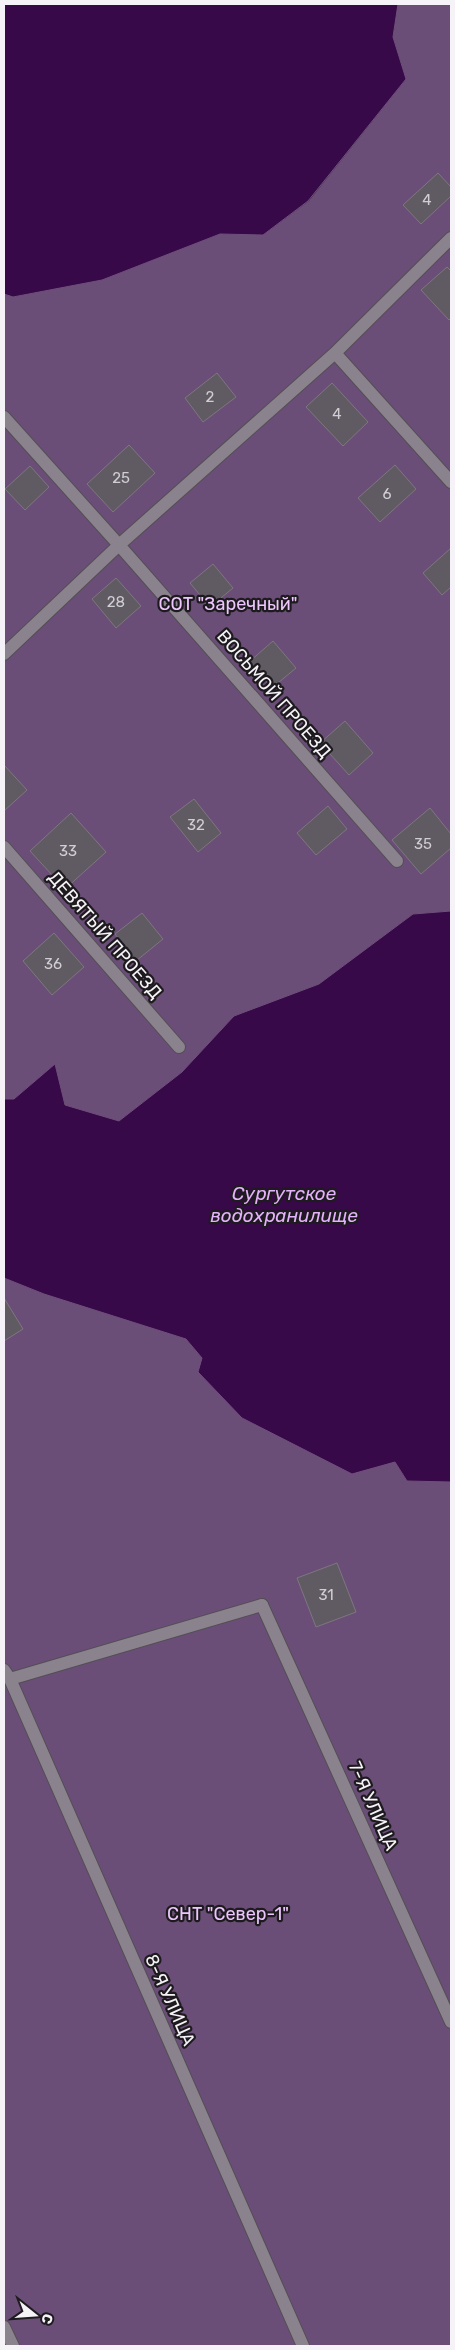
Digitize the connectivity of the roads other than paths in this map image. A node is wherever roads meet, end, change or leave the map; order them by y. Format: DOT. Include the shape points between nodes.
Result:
graph roads {
  1 [pos="451,238"];
  2 [pos="335,353"];
  3 [pos="4,417"];
  4 [pos="451,482"];
  5 [pos="119,545"];
  6 [pos="4,654"];
  7 [pos="4,847"];
  8 [pos="397,861"];
  9 [pos="179,1047"];
  10 [pos="7,1675"];
  11 [pos="451,2022"];
  12 [pos="4,2327"];
  13 [pos="13,2346"];
  14 [pos="303,2346"];
  1 -- 2 [label="street"];
  2 -- 4 [label="street"];
  2 -- 5 [label="street"];
  3 -- 5 [label="street, ВОСЬМОЙ ПРОЕЗД"];
  5 -- 6 [label="street"];
  5 -- 8 [label="street, ВОСЬМОЙ ПРОЕЗД"];
  7 -- 9 [label="street, ДЕВЯТЫЙ ПРОЕЗД"];
  10 -- 11 [label="street, 7-Я УЛИЦА" via="262,1605"];
  10 -- 14 [label="street, 8-Я УЛИЦА"];
  12 -- 13 [label="street"];
}
